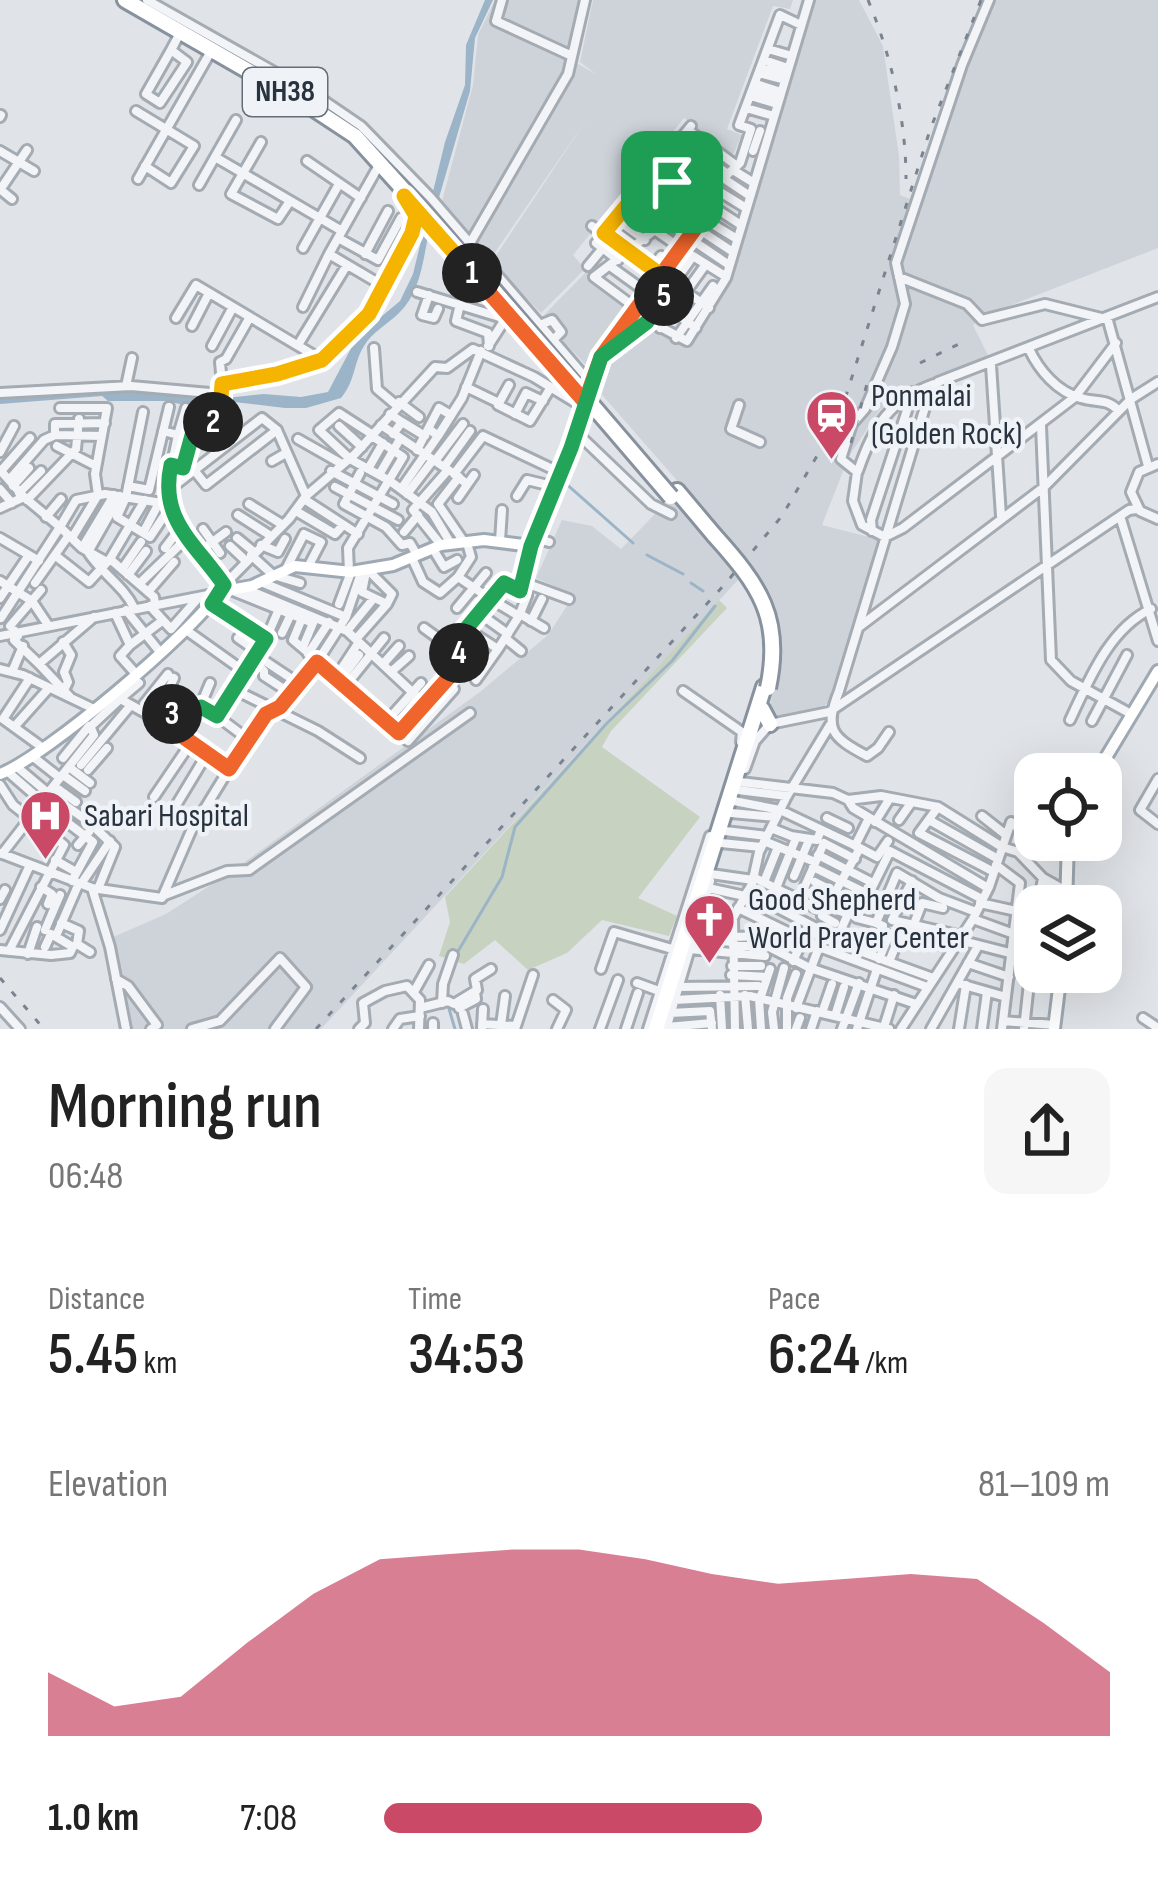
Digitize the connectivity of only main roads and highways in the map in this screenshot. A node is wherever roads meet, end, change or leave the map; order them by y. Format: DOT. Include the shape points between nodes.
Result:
graph roads {
  1 [pos="121,0"];
  2 [pos="150,1"];
  3 [pos="427,212"];
  4 [pos="591,384"];
  5 [pos="1158,671"];
  6 [pos="766,687"];
  7 [pos="762,709"];
  8 [pos="770,724"];
  9 [pos="1108,753"];
  10 [pos="8,771"];
  11 [pos="1058,993"];
  12 [pos="1055,1027"];
  13 [pos="660,1029"];
  1 -- 3 [label="highway, NH38" via="338,123"];
  2 -- 3 [label="highway, NH38" via="340,117 374,145"];
  3 -- 6 [label="highway, NH38, bridge" via="738,574 764,628"];
  4 -- 10 [label="main road" via="533,542 452,545 359,571 287,567 226,592 185,622 117,697 92,708 87,725"];
  5 -- 9 [label="main road"];
  6 -- 7 [label="highway, NH38"];
  6 -- 13 [label="highway, NH38"];
  7 -- 8 [label="highway"];
  7 -- 13 [label="highway, NH38"];
  11 -- 12 [label="main road"];
}
